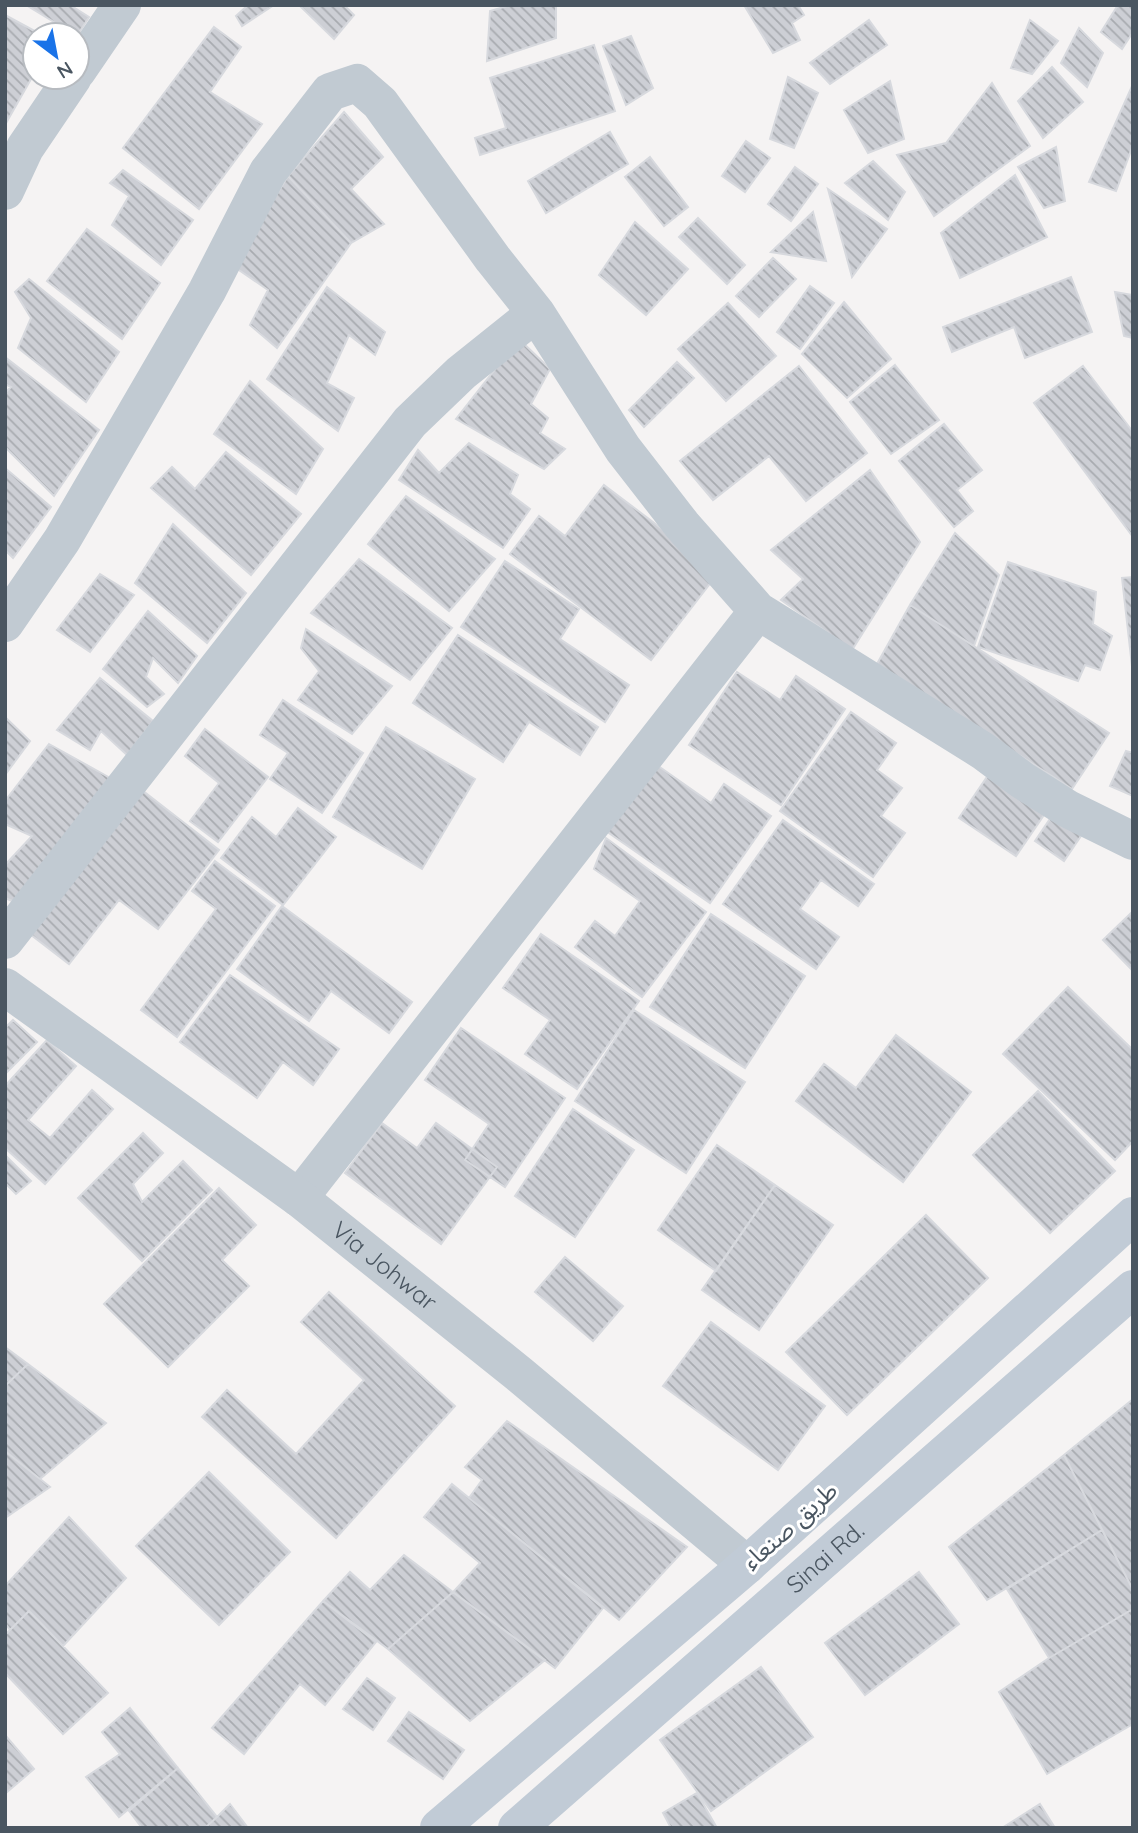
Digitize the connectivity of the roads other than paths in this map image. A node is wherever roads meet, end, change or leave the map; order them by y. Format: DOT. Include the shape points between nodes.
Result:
graph roads {
  1 [pos="122,5"];
  2 [pos="91,50"];
  3 [pos="64,91"];
  4 [pos="5,191"];
  5 [pos="536,313"];
  6 [pos="758,611"];
  7 [pos="5,623"];
  8 [pos="1133,841"];
  9 [pos="5,940"];
  10 [pos="5,987"];
  11 [pos="299,1198"];
  12 [pos="1133,1216"];
  13 [pos="1133,1289"];
  14 [pos="747,1565"];
  15 [pos="439,1828"];
  16 [pos="517,1828"];
  1 -- 2 [label="street"];
  3 -- 4 [label="street" via="25,148"];
  5 -- 6 [label="street" via="623,449"];
  5 -- 7 [label="street" via="380,103 357,83 330,92 268,173 207,290 83,505"];
  5 -- 9 [label="street" via="461,373 410,422"];
  6 -- 8 [label="street" via="1068,809"];
  6 -- 11 [label="street"];
  10 -- 11 [label="street, Via Johwar"];
  11 -- 14 [label="street, Via Johwar"];
  12 -- 14 [label="main road, طريق صنعاء"];
  13 -- 16 [label="main road, Sinai Rd."];
  14 -- 15 [label="main road, طريق صنعاء"];
}
